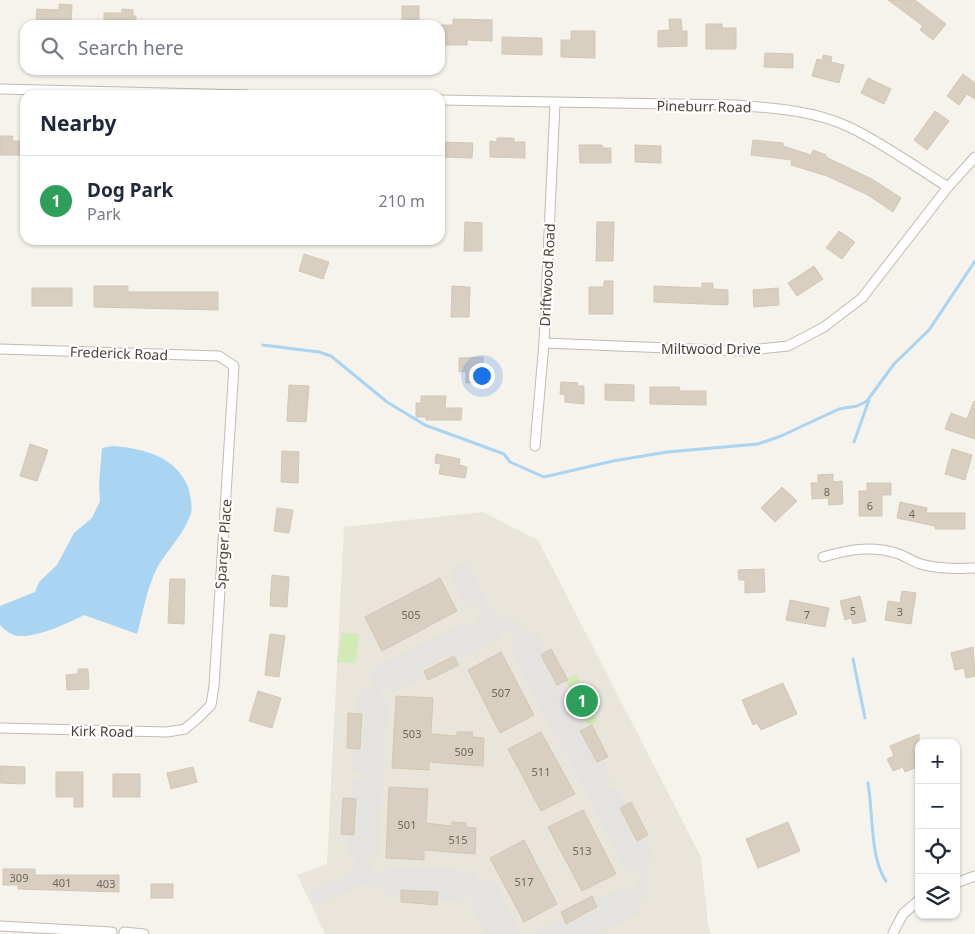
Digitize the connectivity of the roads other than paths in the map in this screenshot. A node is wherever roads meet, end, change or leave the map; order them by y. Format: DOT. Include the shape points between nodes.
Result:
graph roads {
  1 [pos="0,89"];
  2 [pos="41,90"];
  3 [pos="445,100"];
  4 [pos="555,103"];
  5 [pos="975,157"];
  6 [pos="948,187"];
  7 [pos="544,343"];
  8 [pos="0,349"];
  9 [pos="234,366"];
  10 [pos="535,446"];
  11 [pos="823,557"];
  12 [pos="975,568"];
  13 [pos="199,718"];
  14 [pos="0,728"];
  15 [pos="975,876"];
  16 [pos="960,882"];
  17 [pos="915,904"];
  18 [pos="0,926"];
  19 [pos="30,930"];
  20 [pos="112,932"];
  21 [pos="124,932"];
  22 [pos="894,933"];
  23 [pos="144,934"];
  1 -- 2 [label="street"];
  3 -- 4 [label="street, Pineburr Road"];
  4 -- 6 [label="street, Pineburr Road" via="735,105 816,116 847,126"];
  4 -- 7 [label="street, Driftwood Road"];
  5 -- 6 [label="street, Miltwood Drive"];
  6 -- 7 [label="street, Miltwood Drive" via="862,298 824,327 788,346 742,351"];
  7 -- 10 [label="street, Driftwood Road"];
  8 -- 9 [label="street, Frederick Road" via="219,356"];
  9 -- 13 [label="street, Sparger Place" via="214,686 211,705"];
  11 -- 12 [label="street" via="850,548 873,549 948,570"];
  13 -- 14 [label="street, Kirk Road" via="184,729 167,732"];
  15 -- 16 [label="street"];
  17 -- 22 [label="street" via="903,914"];
  18 -- 19 [label="street"];
  19 -- 20 [label="street"];
  21 -- 23 [label="street"];
}
